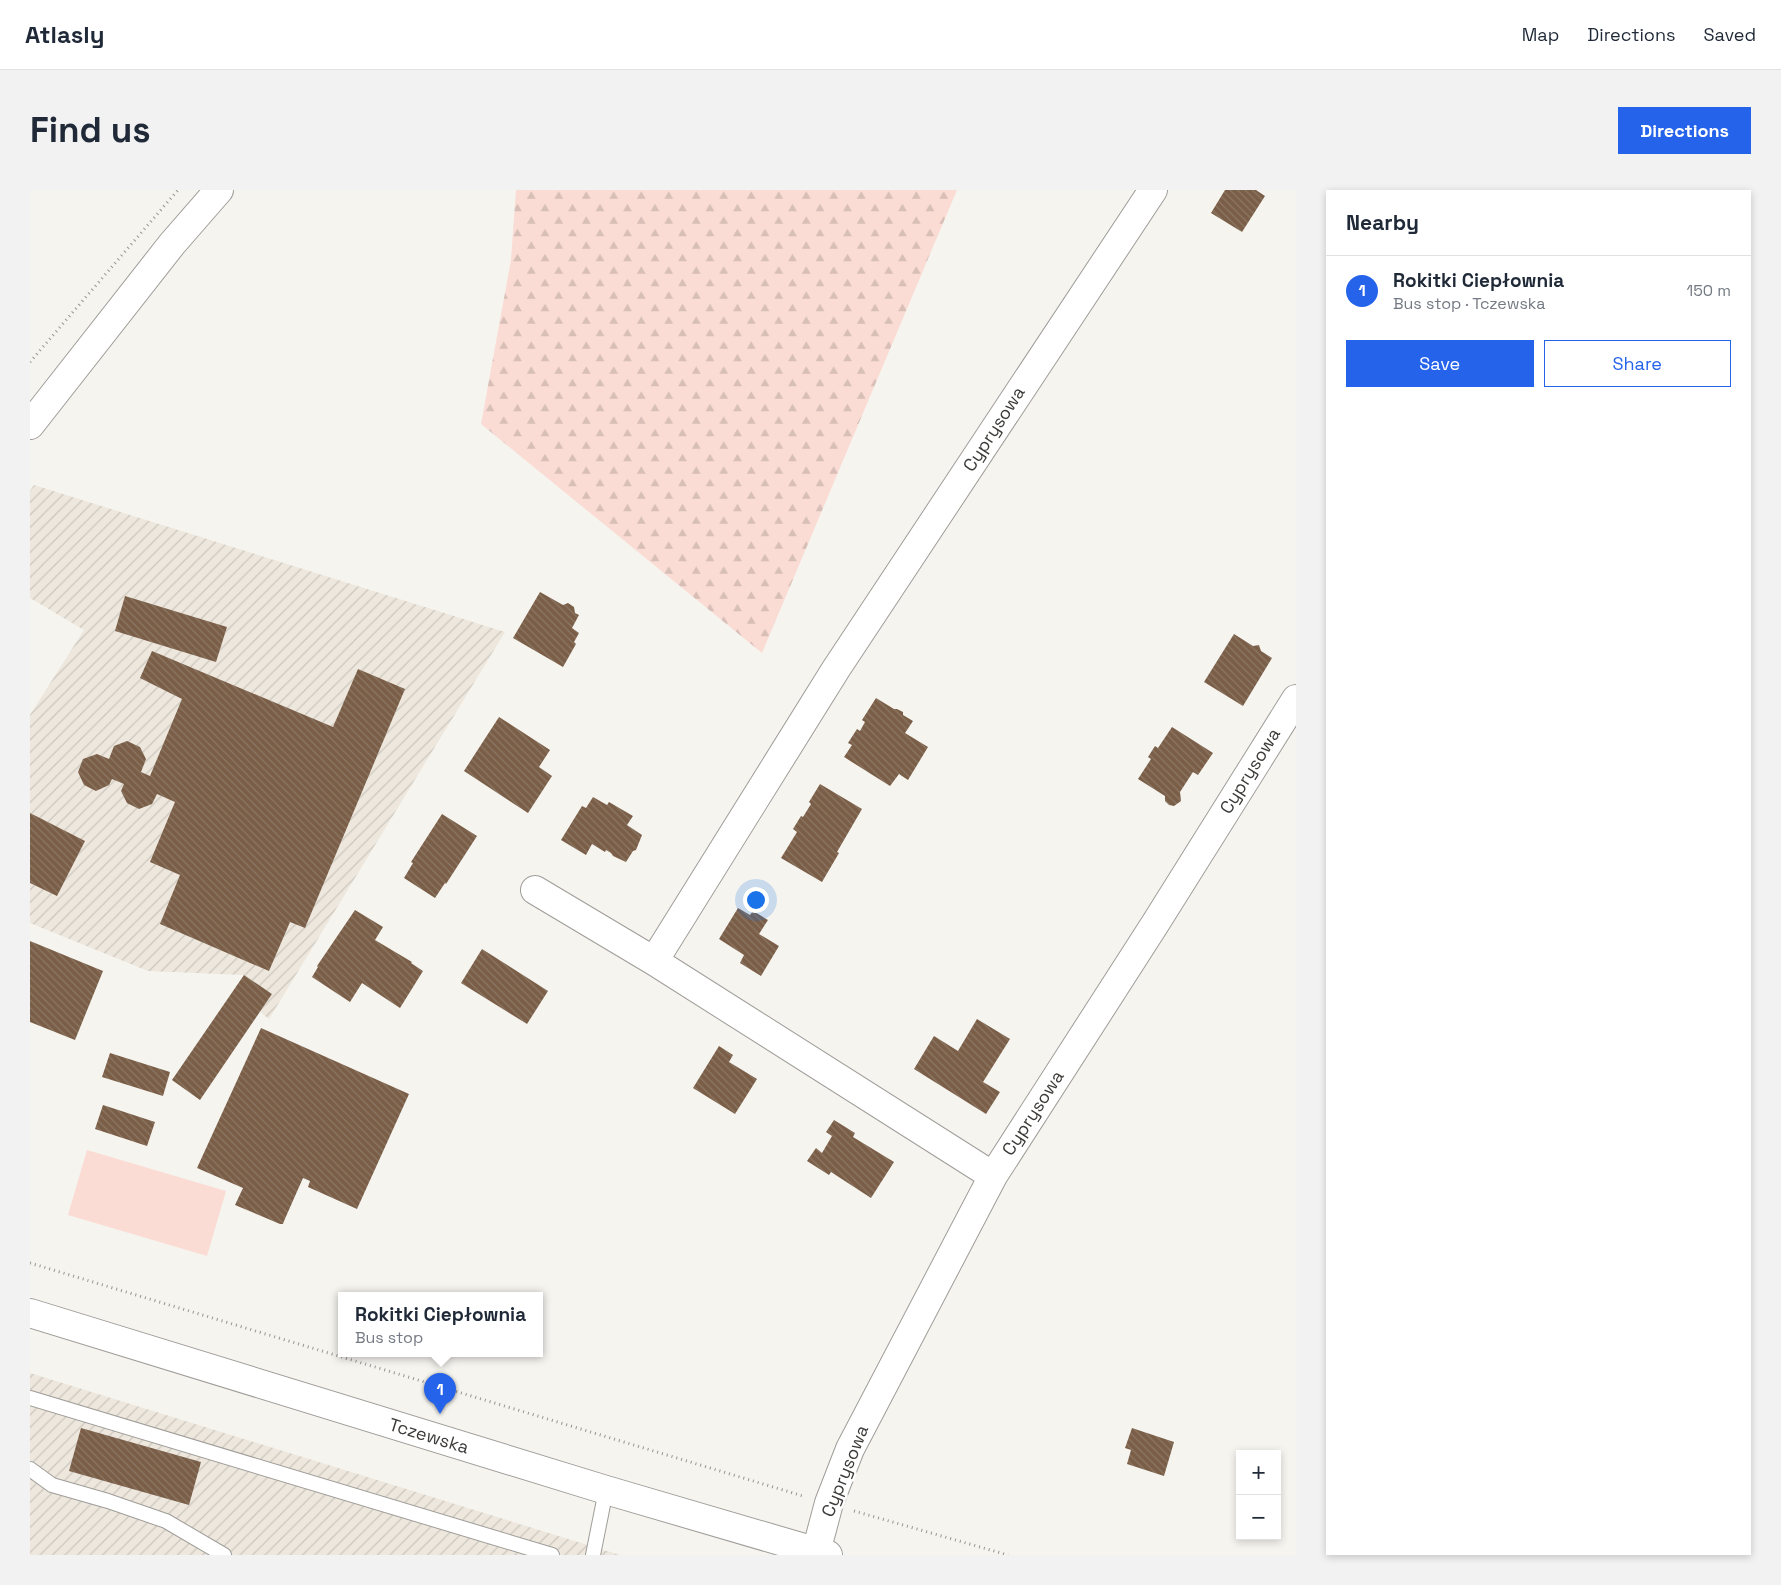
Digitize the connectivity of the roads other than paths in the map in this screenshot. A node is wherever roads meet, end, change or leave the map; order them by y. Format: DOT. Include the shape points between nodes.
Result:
graph roads {
  1 [pos="219,190"];
  2 [pos="1152,190"];
  3 [pos="30,425"];
  4 [pos="1296,699"];
  5 [pos="534,890"];
  6 [pos="654,961"];
  7 [pos="993,1176"];
  8 [pos="30,1313"];
  9 [pos="30,1398"];
  10 [pos="30,1469"];
  11 [pos="606,1490"];
  12 [pos="822,1553"];
  13 [pos="224,1555"];
  14 [pos="552,1555"];
  15 [pos="593,1555"];
  1 -- 3 [label="street" via="172,244"];
  2 -- 6 [label="street, Cyprysowa" via="836,669"];
  4 -- 7 [label="street, Cyprysowa"];
  5 -- 6 [label="street"];
  6 -- 7 [label="street"];
  7 -- 12 [label="street, Cyprysowa" via="850,1449 829,1503"];
  8 -- 11 [label="street, Tczewska"];
  9 -- 14 [label="lane"];
  10 -- 13 [label="lane" via="52,1485 166,1521"];
  11 -- 12 [label="street, Tczewska"];
  11 -- 15 [label="lane"];
}
